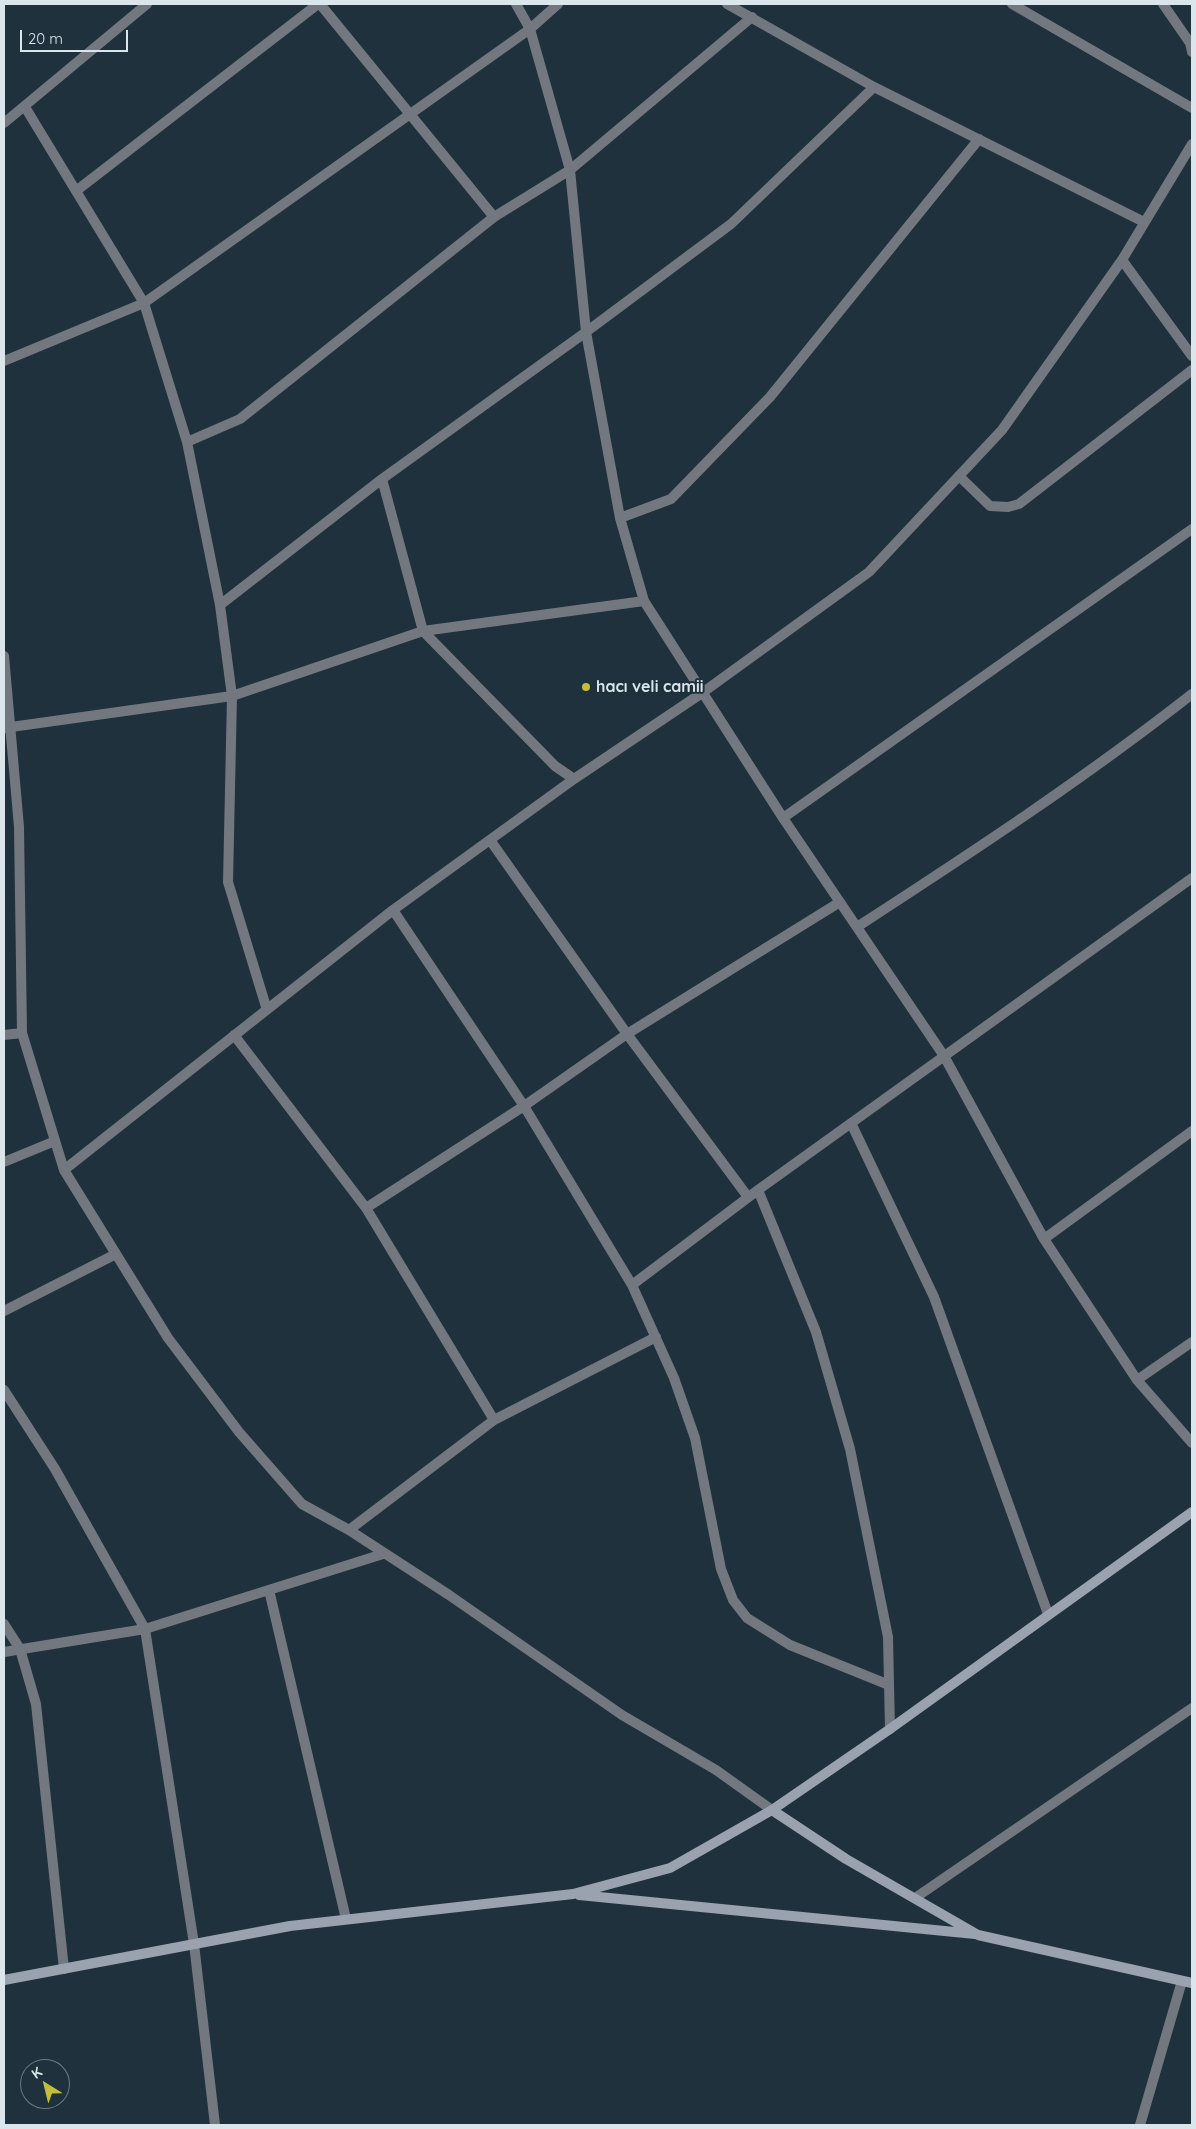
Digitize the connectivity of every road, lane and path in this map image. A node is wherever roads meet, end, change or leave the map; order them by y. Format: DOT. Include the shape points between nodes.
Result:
graph roads {
  1 [pos="147,4"];
  2 [pos="319,4"];
  3 [pos="516,4"];
  4 [pos="558,4"];
  5 [pos="727,4"];
  6 [pos="1012,4"];
  7 [pos="1163,4"];
  8 [pos="752,17"];
  9 [pos="530,29"];
  10 [pos="1192,52"];
  11 [pos="874,87"];
  12 [pos="25,107"];
  13 [pos="1192,108"];
  14 [pos="410,114"];
  15 [pos="4,123"];
  16 [pos="979,139"];
  17 [pos="1192,144"];
  18 [pos="570,170"];
  19 [pos="76,191"];
  20 [pos="494,216"];
  21 [pos="1144,222"];
  22 [pos="1122,260"];
  23 [pos="144,303"];
  24 [pos="586,332"];
  25 [pos="1192,356"];
  26 [pos="4,361"];
  27 [pos="1192,370"];
  28 [pos="187,442"];
  29 [pos="959,476"];
  30 [pos="382,479"];
  31 [pos="620,518"];
  32 [pos="1192,529"];
  33 [pos="644,600"];
  34 [pos="220,605"];
  35 [pos="423,631"];
  36 [pos="4,656"];
  37 [pos="702,693"];
  38 [pos="1192,694"];
  39 [pos="232,696"];
  40 [pos="8,727"];
  41 [pos="574,779"];
  42 [pos="783,818"];
  43 [pos="490,840"];
  44 [pos="1192,878"];
  45 [pos="840,902"];
  46 [pos="392,910"];
  47 [pos="857,927"];
  48 [pos="267,1010"];
  49 [pos="22,1033"];
  50 [pos="627,1034"];
  51 [pos="4,1035"];
  52 [pos="234,1035"];
  53 [pos="944,1056"];
  54 [pos="524,1106"];
  55 [pos="852,1123"];
  56 [pos="1192,1131"];
  57 [pos="55,1141"];
  58 [pos="4,1162"];
  59 [pos="64,1170"];
  60 [pos="758,1190"];
  61 [pos="748,1197"];
  62 [pos="366,1208"];
  63 [pos="1044,1239"];
  64 [pos="116,1254"];
  65 [pos="632,1284"];
  66 [pos="4,1311"];
  67 [pos="656,1337"];
  68 [pos="1192,1342"];
  69 [pos="1137,1380"];
  70 [pos="4,1390"];
  71 [pos="494,1420"];
  72 [pos="1192,1443"];
  73 [pos="1192,1512"];
  74 [pos="349,1530"];
  75 [pos="383,1554"];
  76 [pos="269,1590"];
  77 [pos="1048,1614"];
  78 [pos="4,1624"];
  79 [pos="145,1629"];
  80 [pos="20,1650"];
  81 [pos="4,1652"];
  82 [pos="889,1685"];
  83 [pos="1192,1708"];
  84 [pos="890,1729"];
  85 [pos="772,1810"];
  86 [pos="572,1894"];
  87 [pos="915,1898"];
  88 [pos="346,1919"];
  89 [pos="978,1934"];
  90 [pos="194,1944"];
  91 [pos="64,1969"];
  92 [pos="4,1980"];
  93 [pos="1187,1982"];
  94 [pos="215,2125"];
  95 [pos="1140,2125"];
  1 -- 12 [label="street"];
  2 -- 14 [label="street"];
  2 -- 19 [label="street"];
  3 -- 9 [label="street"];
  4 -- 9 [label="street"];
  5 -- 8 [label="street"];
  6 -- 13 [label="street"];
  7 -- 10 [label="street" via="1190,43"];
  8 -- 11 [label="street"];
  8 -- 18 [label="street"];
  9 -- 14 [label="street"];
  9 -- 18 [label="street"];
  11 -- 16 [label="street"];
  11 -- 24 [label="street" via="731,224"];
  12 -- 15 [label="street"];
  12 -- 19 [label="street"];
  14 -- 20 [label="street"];
  14 -- 23 [label="street"];
  16 -- 21 [label="street"];
  16 -- 31 [label="street" via="770,398 671,499"];
  17 -- 21 [label="street"];
  18 -- 20 [label="street"];
  18 -- 24 [label="street"];
  19 -- 23 [label="street"];
  20 -- 28 [label="street" via="240,419"];
  21 -- 22 [label="street"];
  22 -- 25 [label="street"];
  22 -- 29 [label="street" via="1002,430"];
  23 -- 26 [label="street"];
  23 -- 28 [label="street"];
  24 -- 30 [label="street"];
  24 -- 31 [label="street"];
  27 -- 29 [label="street" via="1019,504 990,506"];
  28 -- 34 [label="street"];
  29 -- 37 [label="street" via="869,572"];
  30 -- 34 [label="street"];
  30 -- 35 [label="street"];
  31 -- 33 [label="street"];
  32 -- 42 [label="street"];
  33 -- 35 [label="street"];
  33 -- 37 [label="street"];
  34 -- 39 [label="street"];
  35 -- 39 [label="street"];
  35 -- 41 [label="street" via="555,766"];
  36 -- 40 [label="street"];
  37 -- 41 [label="street"];
  37 -- 42 [label="street"];
  38 -- 47 [label="street" via="978,848"];
  39 -- 40 [label="street"];
  39 -- 48 [label="street" via="228,882"];
  40 -- 49 [label="street" via="19,827"];
  41 -- 43 [label="street"];
  42 -- 45 [label="street"];
  43 -- 46 [label="street"];
  43 -- 50 [label="street"];
  44 -- 53 [label="street"];
  45 -- 47 [label="street"];
  45 -- 50 [label="street"];
  46 -- 48 [label="street"];
  46 -- 54 [label="street"];
  47 -- 53 [label="street"];
  48 -- 52 [label="street"];
  49 -- 51 [label="street"];
  49 -- 57 [label="street"];
  50 -- 54 [label="street"];
  50 -- 61 [label="street"];
  52 -- 59 [label="street"];
  52 -- 62 [label="street"];
  53 -- 55 [label="street"];
  53 -- 63 [label="street"];
  54 -- 62 [label="street"];
  54 -- 65 [label="street"];
  55 -- 60 [label="street"];
  55 -- 77 [label="street" via="934,1297"];
  56 -- 63 [label="street"];
  57 -- 58 [label="street"];
  57 -- 59 [label="street"];
  59 -- 64 [label="street"];
  60 -- 61 [label="street"];
  60 -- 82 [label="street" via="816,1332 850,1449 888,1637"];
  61 -- 65 [label="street"];
  62 -- 71 [label="street"];
  63 -- 69 [label="street"];
  64 -- 66 [label="street"];
  64 -- 74 [label="street" via="168,1338 239,1432 302,1504"];
  65 -- 67 [label="street"];
  67 -- 71 [label="street"];
  67 -- 82 [label="street" via="695,1438 721,1568 733,1600 747,1618 790,1645"];
  68 -- 69 [label="street"];
  69 -- 72 [label="street"];
  70 -- 79 [label="street" via="55,1469"];
  71 -- 74 [label="street"];
  73 -- 77 [label="main road"];
  74 -- 75 [label="street"];
  75 -- 76 [label="street"];
  75 -- 85 [label="street" via="449,1595 622,1715 716,1770"];
  76 -- 79 [label="street"];
  76 -- 88 [label="street"];
  77 -- 84 [label="main road"];
  78 -- 80 [label="street"];
  79 -- 80 [label="street"];
  79 -- 90 [label="street"];
  80 -- 81 [label="street"];
  80 -- 91 [label="street" via="36,1704"];
  82 -- 84 [label="street"];
  83 -- 87 [label="street"];
  84 -- 85 [label="main road"];
  85 -- 86 [label="main road" via="670,1868"];
  85 -- 87 [label="main road" via="846,1859"];
  86 -- 88 [label="main road"];
  86 -- 89 [label="main road"];
  87 -- 89 [label="main road"];
  88 -- 90 [label="main road"];
  89 -- 93 [label="main road"];
  90 -- 91 [label="main road"];
  90 -- 94 [label="street"];
  91 -- 92 [label="main road"];
  93 -- 95 [label="street"];
}
